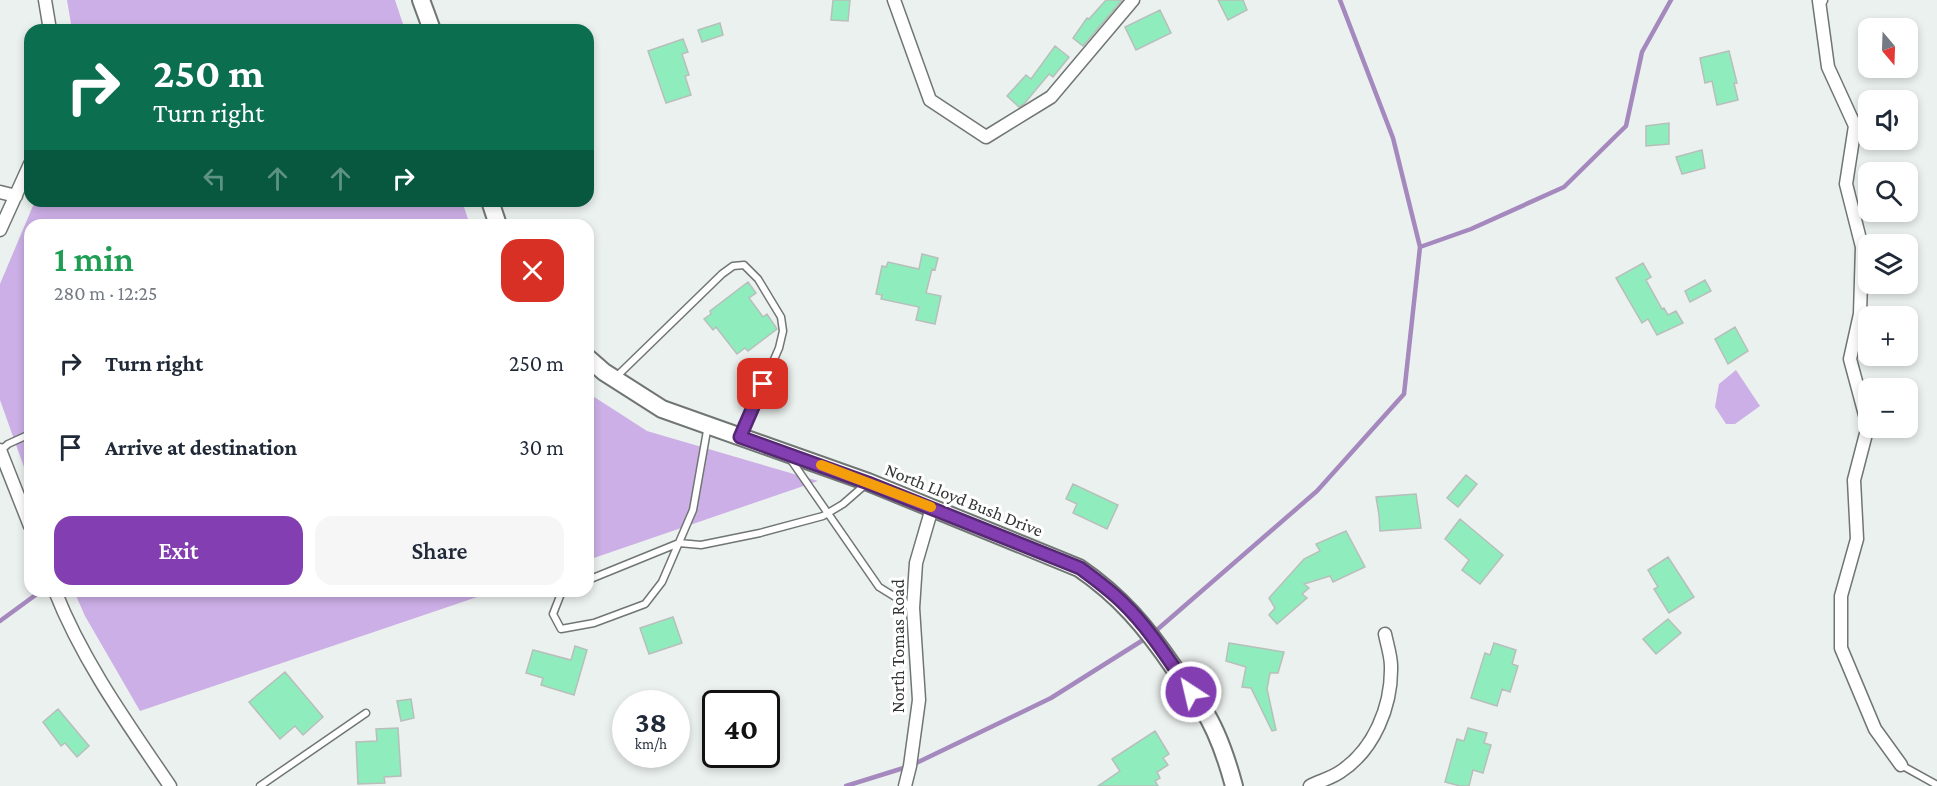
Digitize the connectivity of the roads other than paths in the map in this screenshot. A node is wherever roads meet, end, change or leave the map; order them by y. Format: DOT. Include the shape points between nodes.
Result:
graph roads {
  1 [pos="45,0"];
  2 [pos="421,0"];
  3 [pos="894,0"];
  4 [pos="1133,0"];
  5 [pos="1821,0"];
  6 [pos="49,24"];
  7 [pos="430,24"];
  8 [pos="24,178"];
  9 [pos="0,192"];
  10 [pos="16,196"];
  11 [pos="0,230"];
  12 [pos="594,363"];
  13 [pos="614,378"];
  14 [pos="708,425"];
  15 [pos="24,437"];
  16 [pos="740,437"];
  17 [pos="0,450"];
  18 [pos="787,453"];
  19 [pos="868,483"];
  20 [pos="932,508"];
  21 [pos="24,511"];
  22 [pos="828,513"];
  23 [pos="679,543"];
  24 [pos="594,578"];
  25 [pos="58,597"];
  26 [pos="560,597"];
  27 [pos="913,608"];
  28 [pos="1385,634"];
  29 [pos="366,713"];
  30 [pos="1901,765"];
  31 [pos="1937,785"];
  32 [pos="170,786"];
  33 [pos="260,786"];
  34 [pos="906,786"];
  35 [pos="1234,786"];
  36 [pos="1310,786"];
  1 -- 6 [label="street"];
  2 -- 7 [label="street"];
  3 -- 4 [label="street" via="930,100 986,137 1051,97"];
  5 -- 30 [label="street" via="1828,67 1855,126 1846,184 1862,247 1860,314 1850,359 1868,426 1854,480 1857,539 1841,596 1841,648 1875,729"];
  8 -- 10 [label="street"];
  9 -- 10 [label="street"];
  10 -- 11 [label="street"];
  12 -- 13 [label="street, North Lloyd Bush Drive"];
  13 -- 14 [label="street, North Lloyd Bush Drive" via="662,409"];
  13 -- 16 [label="lane" via="722,274 733,266 744,265 758,279 781,317 783,331"];
  14 -- 16 [label="street, North Lloyd Bush Drive"];
  14 -- 23 [label="lane" via="693,510"];
  15 -- 17 [label="lane"];
  16 -- 18 [label="street, North Lloyd Bush Drive"];
  17 -- 21 [label="street"];
  18 -- 19 [label="street, North Lloyd Bush Drive"];
  18 -- 22 [label="lane"];
  19 -- 20 [label="street, North Lloyd Bush Drive"];
  19 -- 22 [label="lane"];
  20 -- 27 [label="street, North Tomas Road" via="916,563"];
  20 -- 35 [label="street, North Lloyd Bush Drive" via="1080,568 1124,604 1151,635 1204,711 1226,757"];
  22 -- 23 [label="lane" via="741,537 701,545"];
  22 -- 27 [label="lane" via="879,587"];
  23 -- 24 [label="lane"];
  23 -- 26 [label="lane" via="662,582 645,604 594,623 561,629 553,614"];
  25 -- 32 [label="street" via="110,698"];
  27 -- 34 [label="street, North Tomas Road" via="919,700"];
  28 -- 36 [label="street" via="1391,665 1382,718 1367,747 1340,772"];
  29 -- 33 [label="lane"];
  30 -- 31 [label="lane"];
}
